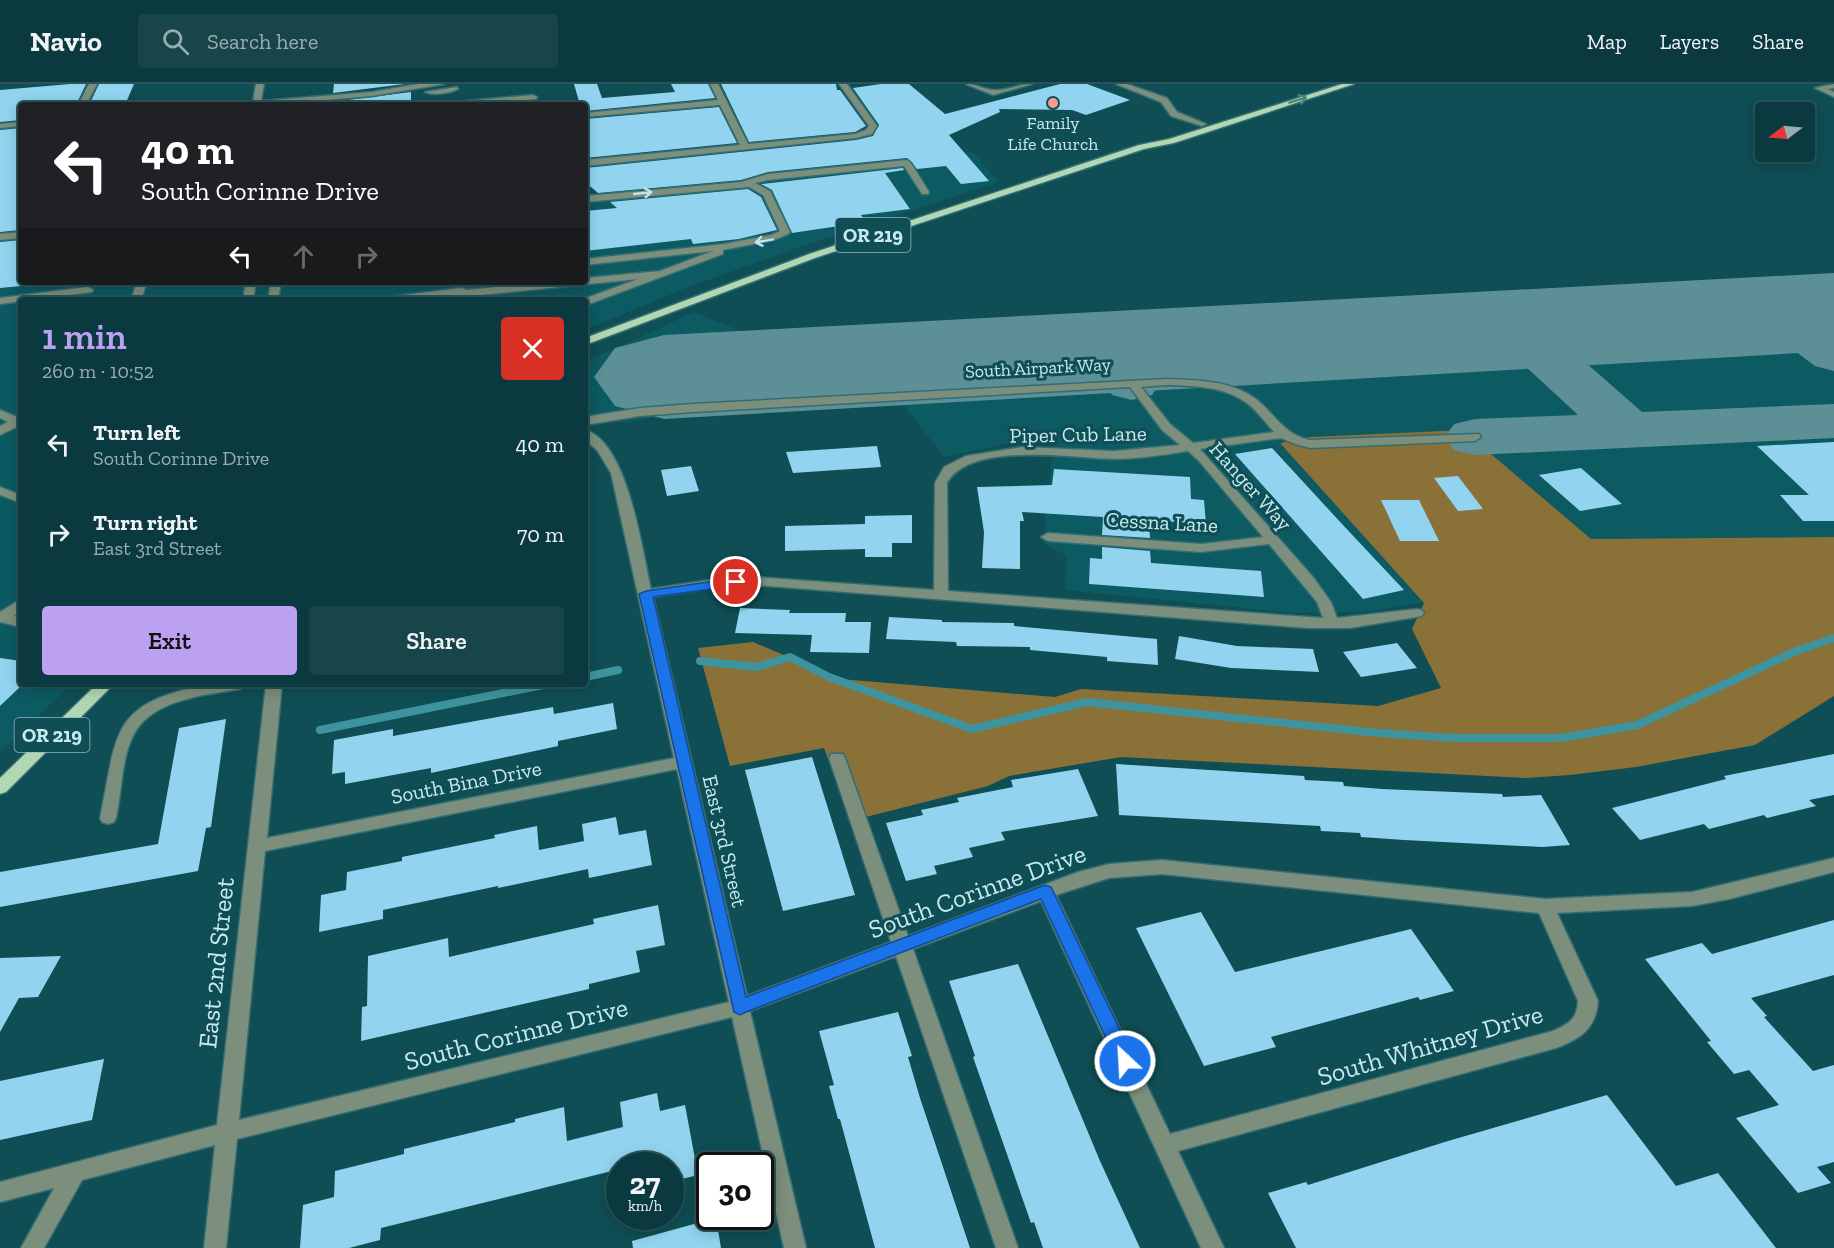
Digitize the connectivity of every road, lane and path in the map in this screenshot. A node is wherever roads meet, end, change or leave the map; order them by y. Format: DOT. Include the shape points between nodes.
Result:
graph roads {
  1 [pos="93,84"];
  2 [pos="260,84"];
  3 [pos="372,84"];
  4 [pos="440,84"];
  5 [pos="714,84"];
  6 [pos="843,84"];
  7 [pos="970,84"];
  8 [pos="1028,84"];
  9 [pos="1120,84"];
  10 [pos="1319,84"];
  11 [pos="1350,84"];
  12 [pos="1834,86"];
  13 [pos="372,93"];
  14 [pos="1834,95"];
  15 [pos="454,96"];
  16 [pos="533,97"];
  17 [pos="84,102"];
  18 [pos="256,102"];
  19 [pos="277,102"];
  20 [pos="371,102"];
  21 [pos="723,102"];
  22 [pos="588,115"];
  23 [pos="18,124"];
  24 [pos="1202,124"];
  25 [pos="0,126"];
  26 [pos="745,146"];
  27 [pos="1142,147"];
  28 [pos="588,163"];
  29 [pos="742,184"];
  30 [pos="926,192"];
  31 [pos="588,199"];
  32 [pos="18,235"];
  33 [pos="0,237"];
  34 [pos="740,245"];
  35 [pos="588,262"];
  36 [pos="667,273"];
  37 [pos="588,279"];
  38 [pos="521,285"];
  39 [pos="88,290"];
  40 [pos="461,292"];
  41 [pos="32,297"];
  42 [pos="415,297"];
  43 [pos="18,299"];
  44 [pos="0,301"];
  45 [pos="588,301"];
  46 [pos="609,334"];
  47 [pos="588,341"];
  48 [pos="588,348"];
  49 [pos="1132,382"];
  50 [pos="0,414"];
  51 [pos="18,421"];
  52 [pos="588,421"];
  53 [pos="18,422"];
  54 [pos="0,431"];
  55 [pos="1282,434"];
  56 [pos="1475,437"];
  57 [pos="1191,449"];
  58 [pos="594,451"];
  59 [pos="0,491"];
  60 [pos="18,498"];
  61 [pos="1048,537"];
  62 [pos="1273,539"];
  63 [pos="646,594"];
  64 [pos="941,594"];
  65 [pos="18,605"];
  66 [pos="1417,612"];
  67 [pos="18,621"];
  68 [pos="1332,623"];
  69 [pos="103,687"];
  70 [pos="227,687"];
  71 [pos="274,687"];
  72 [pos="837,758"];
  73 [pos="684,762"];
  74 [pos="0,788"];
  75 [pos="108,818"];
  76 [pos="258,846"];
  77 [pos="1834,865"];
  78 [pos="1045,891"];
  79 [pos="1545,906"];
  80 [pos="903,946"];
  81 [pos="740,1007"];
  82 [pos="227,1132"];
  83 [pos="1166,1145"];
  84 [pos="75,1172"];
  85 [pos="0,1192"];
  86 [pos="32,1248"];
  87 [pos="215,1248"];
  88 [pos="795,1248"];
  89 [pos="1007,1248"];
  90 [pos="1213,1248"];
  1 -- 17 [label="street"];
  2 -- 18 [label="street"];
  3 -- 13 [label="street"];
  4 -- 13 [label="street"];
  5 -- 21 [label="street"];
  6 -- 26 [label="street" via="873,126 869,132"];
  7 -- 8 [label="street" via="993,93"];
  9 -- 24 [label="street" via="1164,100 1174,114"];
  10 -- 24 [label="main road, OR 219"];
  27 -- 11 [label="main road, OR 219, one-way"];
  12 -- 14 [label="street" via="1819,88"];
  13 -- 15 [label="street"];
  13 -- 19 [label="street"];
  13 -- 20 [label="street"];
  15 -- 16 [label="street"];
  21 -- 22 [label="street"];
  21 -- 26 [label="street"];
  23 -- 25 [label="street"];
  24 -- 27 [label="main road, OR 219"];
  26 -- 28 [label="street"];
  27 -- 46 [label="main road, OR 219" via="802,259"];
  29 -- 30 [label="street" via="768,177 907,163"];
  31 -- 29 [label="street, one-way"];
  29 -- 34 [label="street, one-way" via="767,193 786,232 778,238"];
  32 -- 33 [label="street"];
  34 -- 35 [label="street"];
  34 -- 36 [label="street"];
  36 -- 37 [label="street"];
  36 -- 45 [label="street"];
  38 -- 40 [label="street"];
  39 -- 41 [label="street"];
  40 -- 42 [label="street"];
  43 -- 44 [label="street"];
  46 -- 47 [label="main road, OR 219"];
  46 -- 48 [label="main road, OR 219"];
  49 -- 52 [label="street, South Airpark Way" via="693,408"];
  49 -- 55 [label="street, South Airpark Way" via="1195,382 1226,389 1251,401"];
  49 -- 57 [label="street, Hanger Way" via="1166,427"];
  50 -- 51 [label="street"];
  53 -- 54 [label="street"];
  55 -- 56 [label="street, South Airpark Way" via="1310,444"];
  55 -- 57 [label="street, Piper Cub Lane"];
  57 -- 62 [label="street, Hanger Way"];
  57 -- 64 [label="street, Piper Cub Lane" via="1114,455 1022,451 970,459 948,470 941,483"];
  58 -- 63 [label="street, East 3rd Street" via="617,472"];
  59 -- 60 [label="street"];
  61 -- 62 [label="street, Cessna Lane" via="1201,548"];
  62 -- 68 [label="street, Hanger Way" via="1324,602"];
  63 -- 64 [label="street" via="755,581"];
  63 -- 73 [label="street, East 3rd Street"];
  64 -- 68 [label="street"];
  65 -- 67 [label="street" via="2,618"];
  66 -- 68 [label="street" via="1373,621"];
  69 -- 74 [label="main road, OR 219"];
  70 -- 75 [label="street" via="168,701 134,723 125,738"];
  71 -- 76 [label="street, East 2nd Street"];
  72 -- 80 [label="street"];
  73 -- 76 [label="street, South Bina Drive"];
  73 -- 81 [label="street, East 3rd Street"];
  76 -- 82 [label="street, East 2nd Street"];
  77 -- 79 [label="street, South Corinne Drive" via="1692,899"];
  78 -- 79 [label="street, South Corinne Drive" via="1109,871 1162,867"];
  78 -- 80 [label="street, South Corinne Drive"];
  78 -- 83 [label="street"];
  79 -- 83 [label="street, South Whitney Drive" via="1588,1001 1588,1015 1579,1029 1556,1039"];
  80 -- 81 [label="street, South Corinne Drive"];
  80 -- 89 [label="street"];
  81 -- 82 [label="street, South Corinne Drive"];
  81 -- 88 [label="street, East 3rd Street"];
  82 -- 84 [label="street, South Corinne Drive"];
  82 -- 87 [label="street, East 2nd Street"];
  83 -- 90 [label="street"];
  84 -- 85 [label="street, South Corinne Drive"];
  84 -- 86 [label="street"];
}
